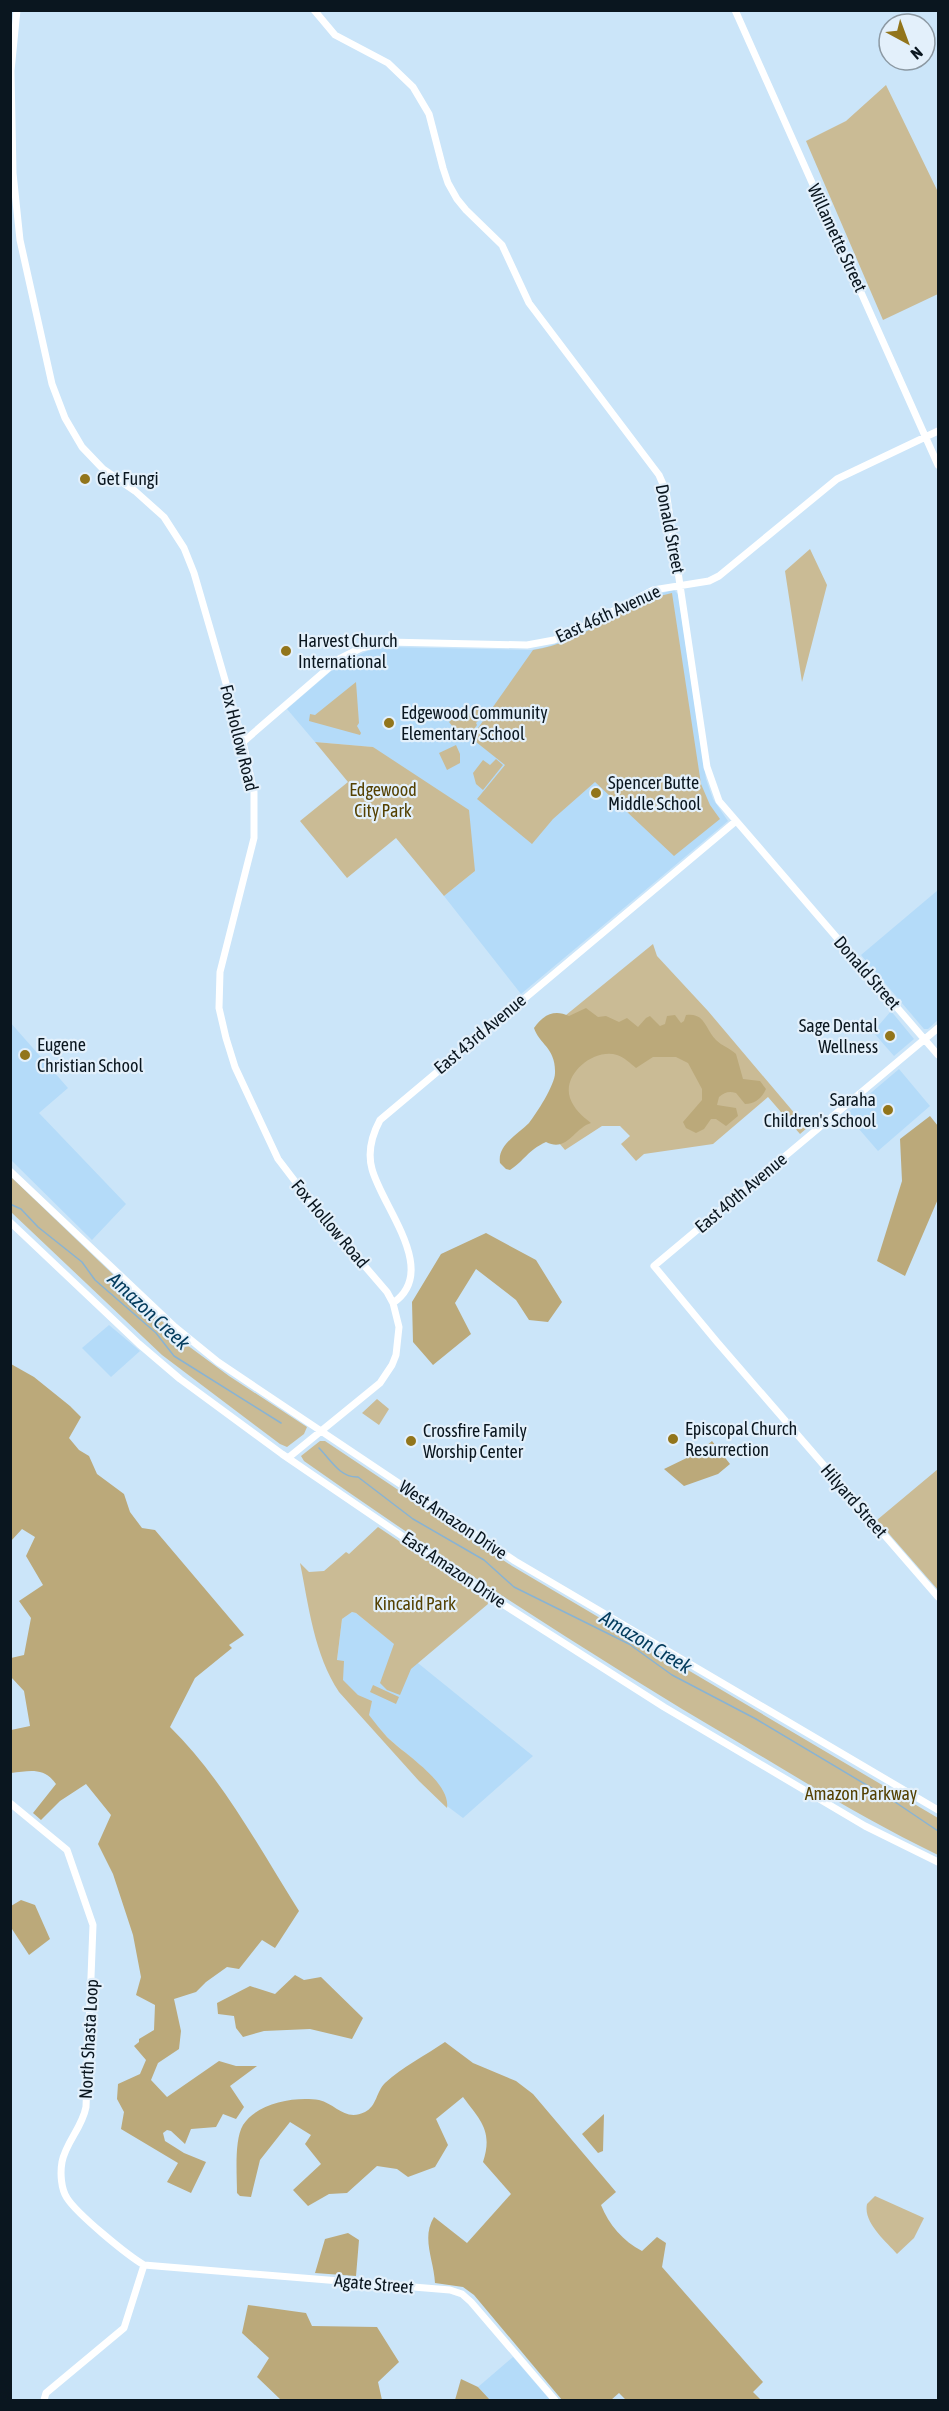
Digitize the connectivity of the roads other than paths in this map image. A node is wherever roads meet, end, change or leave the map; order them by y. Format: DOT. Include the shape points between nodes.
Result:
graph roads {
  1 [pos="17,10"];
  2 [pos="314,10"];
  3 [pos="735,10"];
  4 [pos="939,431"];
  5 [pos="926,437"];
  6 [pos="939,465"];
  7 [pos="680,585"];
  8 [pos="243,742"];
  9 [pos="735,821"];
  10 [pos="939,1029"];
  11 [pos="925,1040"];
  12 [pos="939,1056"];
  13 [pos="10,1170"];
  14 [pos="10,1222"];
  15 [pos="654,1266"];
  16 [pos="393,1303"];
  17 [pos="321,1431"];
  18 [pos="288,1458"];
  19 [pos="939,1597"];
  20 [pos="10,1803"];
  21 [pos="939,1810"];
  22 [pos="939,1862"];
  23 [pos="144,2265"];
  24 [pos="45,2397"];
  25 [pos="555,2400"];
  1 -- 8 [label="street, Fox Hollow Road" via="11,71 13,173 20,240 52,384 82,447 164,517 184,548"];
  2 -- 7 [label="street, Donald Street" via="342,40 388,63 420,97 433,124 448,183 458,199 502,245 528,303 663,482"];
  3 -- 5 [label="street, Willamette Street"];
  4 -- 5 [label="street, East 46th Avenue"];
  5 -- 6 [label="street, Willamette Street"];
  5 -- 7 [label="street, East 46th Avenue" via="837,479 719,576"];
  7 -- 8 [label="street, East 46th Avenue" via="653,590 569,634 541,643 387,642 361,648 340,658"];
  7 -- 9 [label="street, Donald Street" via="707,766 719,801"];
  8 -- 16 [label="street, Fox Hollow Road" via="254,792 254,838 221,961 219,1008 226,1038 235,1067 278,1159"];
  9 -- 11 [label="street, Donald Street"];
  9 -- 16 [label="street, East 43rd Avenue" via="380,1120 371,1143 371,1167 411,1257 409,1282"];
  10 -- 11 [label="street, East 40th Avenue"];
  11 -- 12 [label="street, Donald Street"];
  11 -- 15 [label="street, East 40th Avenue"];
  13 -- 17 [label="street, West Amazon Drive" via="205,1352"];
  14 -- 18 [label="street, East Amazon Drive" via="139,1344"];
  15 -- 19 [label="street, Hilyard Street"];
  16 -- 17 [label="street, Fox Hollow Road" via="399,1327 392,1365 372,1391"];
  17 -- 18 [label="street, Fox Hollow Road"];
  17 -- 21 [label="street, West Amazon Drive" via="515,1561"];
  18 -- 22 [label="street, East Amazon Drive" via="490,1596 664,1707 865,1826"];
  20 -- 23 [label="street, North Shasta Loop" via="67,1850 94,1928 86,2107 62,2163 64,2192 81,2213"];
  23 -- 24 [label="street" via="124,2328"];
  23 -- 25 [label="street, Agate Street" via="450,2290 471,2302"];
}
